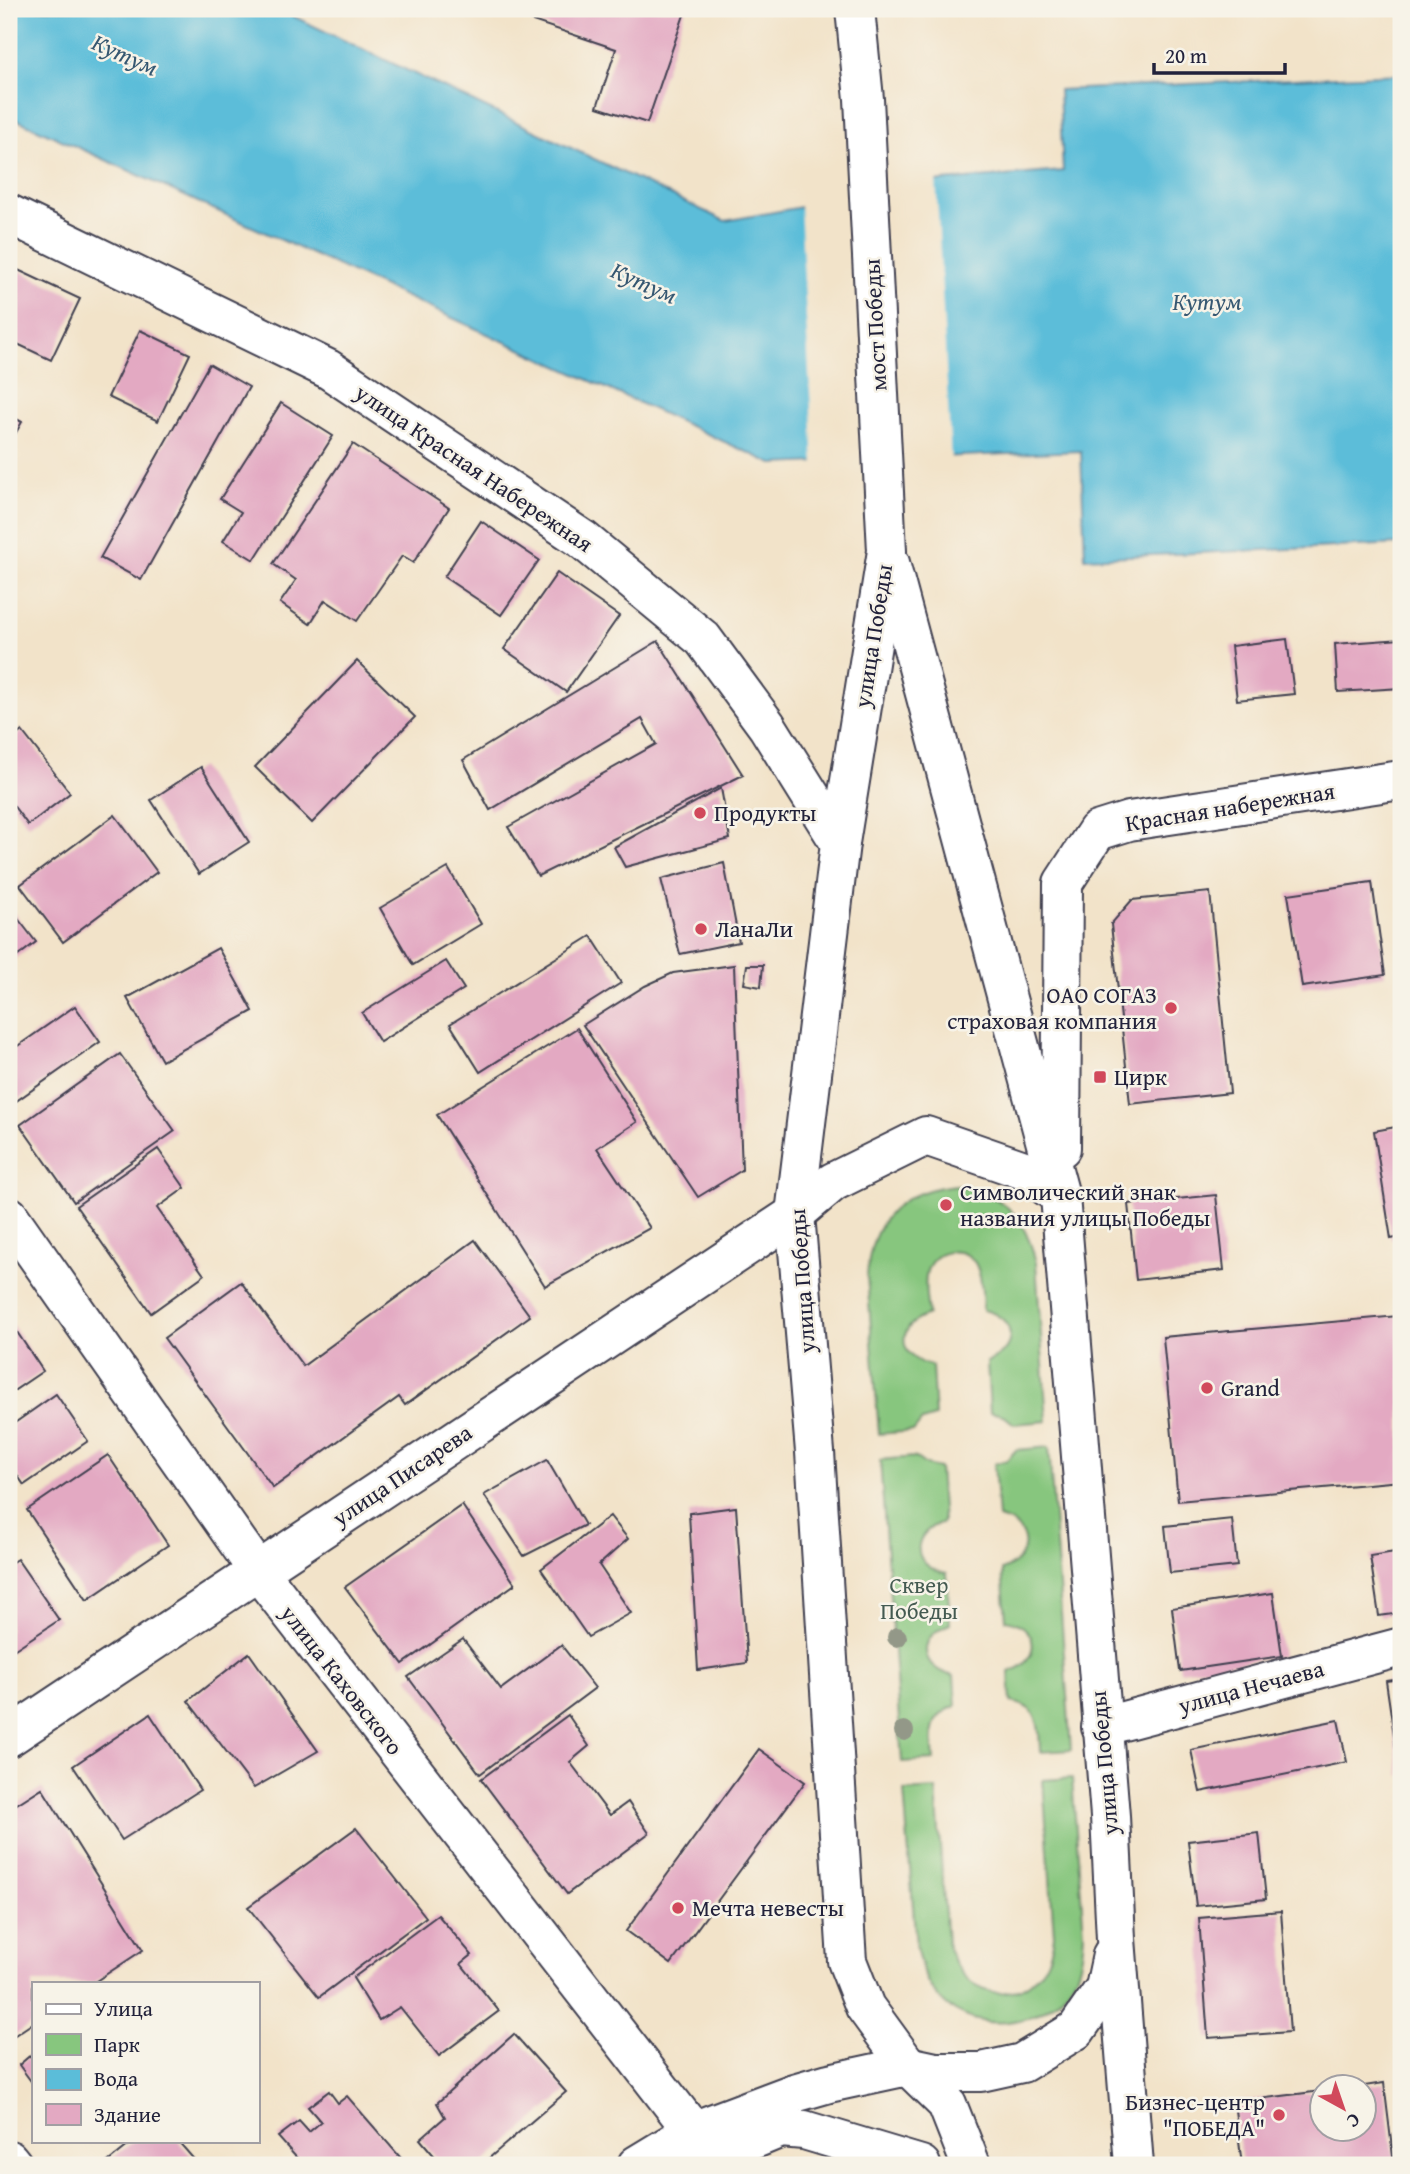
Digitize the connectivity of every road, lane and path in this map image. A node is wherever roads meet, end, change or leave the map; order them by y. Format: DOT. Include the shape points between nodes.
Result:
graph roads {
  1 [pos="855,9"];
  2 [pos="9,215"];
  3 [pos="887,551"];
  4 [pos="1401,780"];
  5 [pos="840,842"];
  6 [pos="1060,1196"];
  7 [pos="795,1214"];
  8 [pos="9,1216"];
  9 [pos="258,1572"];
  10 [pos="1401,1647"];
  11 [pos="1101,1727"];
  12 [pos="9,1737"];
  13 [pos="1116,1939"];
  14 [pos="908,2066"];
  15 [pos="692,2148"];
  16 [pos="9,2160"];
  17 [pos="13,2165"];
  18 [pos="637,2165"];
  19 [pos="921,2165"];
  20 [pos="971,2165"];
  21 [pos="1134,2165"];
  1 -- 3 [label="main road, мост Победы" via="864,99"];
  2 -- 5 [label="main road, улица Красная Набережная" via="328,369 582,539 703,639 767,726"];
  3 -- 5 [label="main road, улица Победы"];
  3 -- 6 [label="main road, улица Победы"];
  4 -- 6 [label="main road, Красная набережная" via="1129,821 1097,831 1063,883"];
  5 -- 7 [label="main road, улица Победы"];
  6 -- 7 [label="main road, улица Писарева" via="1024,1170 926,1136 832,1182"];
  6 -- 11 [label="main road, улица Победы"];
  7 -- 9 [label="main road, улица Писарева"];
  7 -- 14 [label="main road, улица Победы" via="847,1961 865,2007"];
  8 -- 9 [label="main road, улица Каховского"];
  9 -- 12 [label="main road, улица Писарева"];
  9 -- 15 [label="main road, улица Каховского"];
  10 -- 11 [label="main road, улица Нечаева"];
  11 -- 13 [label="main road, улица Победы"];
  13 -- 14 [label="main road" via="1105,1988 1076,2030 1022,2063 981,2072 936,2072"];
  13 -- 21 [label="main road"];
  14 -- 15 [label="main road" via="794,2093"];
  14 -- 20 [label="main road" via="947,2104"];
  15 -- 18 [label="main road"];
  15 -- 19 [label="main road" via="781,2128 804,2130"];
  16 -- 17 [label="main road"];
}
